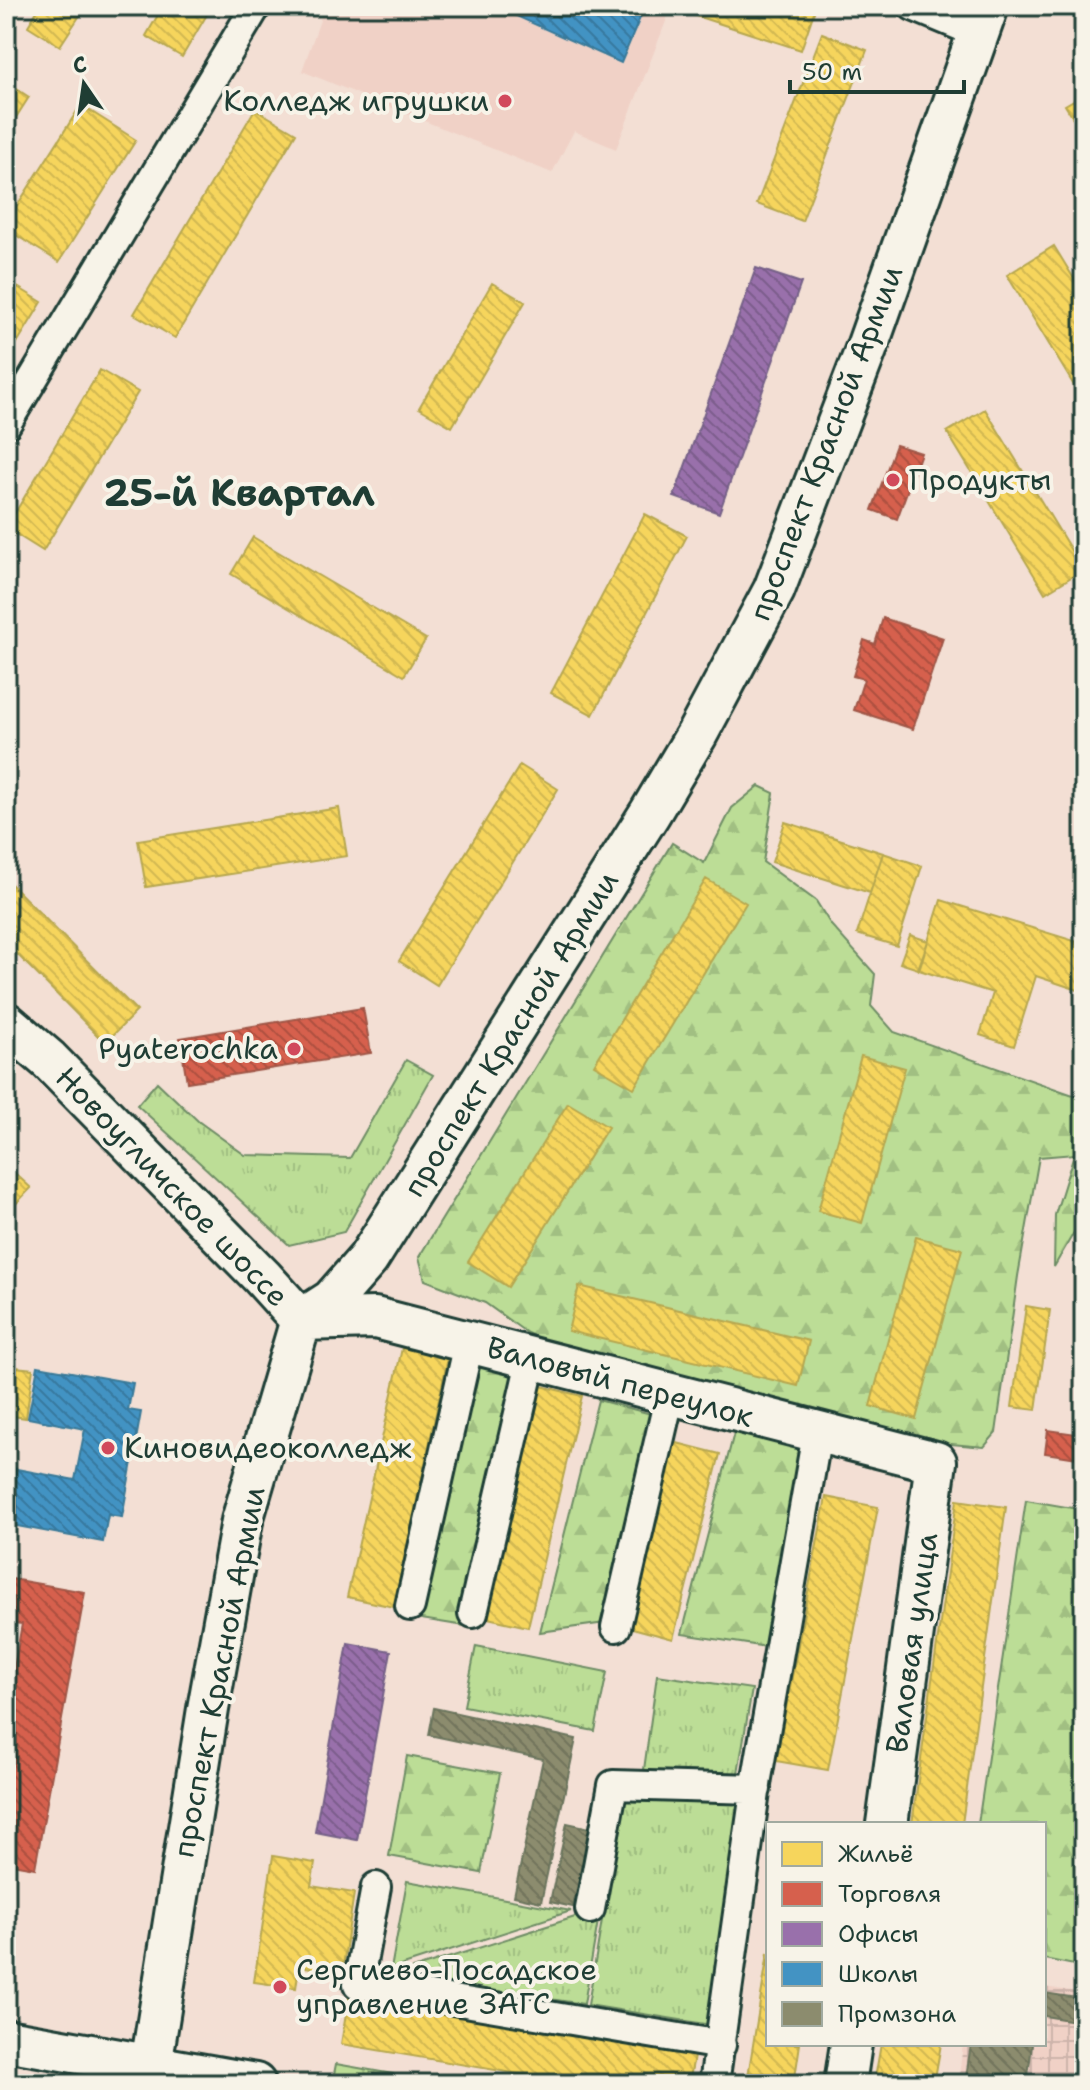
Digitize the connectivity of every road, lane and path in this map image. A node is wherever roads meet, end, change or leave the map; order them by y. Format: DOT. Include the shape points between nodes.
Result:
graph roads {
  1 [pos="256,6"];
  2 [pos="913,6"];
  3 [pos="983,20"];
  4 [pos="6,424"];
  5 [pos="6,1023"];
  6 [pos="301,1320"];
  7 [pos="469,1343"];
  8 [pos="532,1357"];
  9 [pos="670,1394"];
  10 [pos="817,1434"];
  11 [pos="936,1462"];
  12 [pos="410,1606"];
  13 [pos="473,1613"];
  14 [pos="616,1627"];
  15 [pos="756,1789"];
  16 [pos="887,1822"];
  17 [pos="376,1887"];
  18 [pos="590,1909"];
  19 [pos="6,2040"];
  20 [pos="721,2045"];
  21 [pos="851,2046"];
  22 [pos="150,2074"];
  23 [pos="255,2084"];
  24 [pos="714,2084"];
  25 [pos="845,2084"];
  1 -- 4 [label="street"];
  2 -- 3 [label="street"];
  3 -- 6 [label="main road, проспект Красной Армии" via="774,590 650,813 368,1259 332,1300"];
  5 -- 6 [label="main road, Новоугличское шоссе"];
  6 -- 7 [label="main road, Валовый переулок" via="375,1318"];
  6 -- 22 [label="main road, проспект Красной Армии" via="242,1521"];
  7 -- 8 [label="main road, Валовый переулок"];
  7 -- 12 [label="street"];
  8 -- 9 [label="main road, Валовый переулок"];
  8 -- 13 [label="street"];
  9 -- 10 [label="main road, Валовый переулок"];
  9 -- 14 [label="street"];
  10 -- 11 [label="main road, Валовый переулок"];
  10 -- 15 [label="street"];
  11 -- 16 [label="main road, Валовая улица"];
  15 -- 18 [label="street" via="613,1785"];
  15 -- 20 [label="street"];
  17 -- 20 [label="street" via="358,1984"];
  19 -- 22 [label="main road"];
  20 -- 24 [label="street"];
  21 -- 25 [label="main road"];
  22 -- 23 [label="main road"];
}
